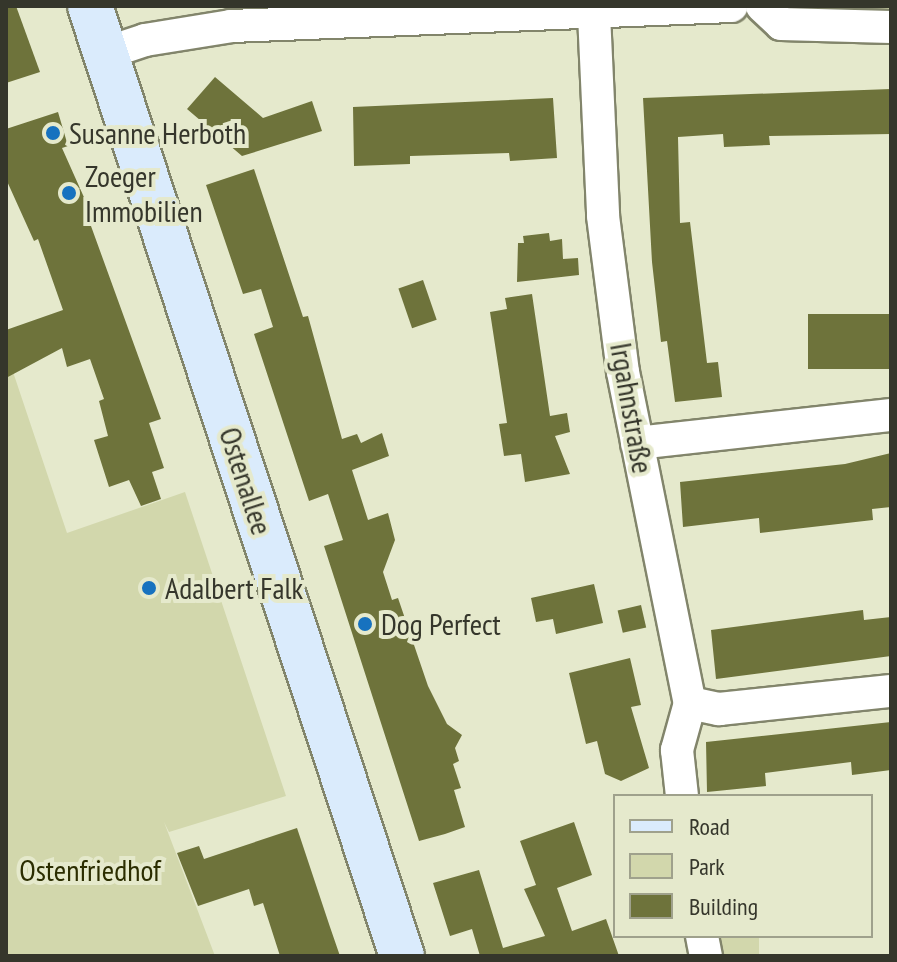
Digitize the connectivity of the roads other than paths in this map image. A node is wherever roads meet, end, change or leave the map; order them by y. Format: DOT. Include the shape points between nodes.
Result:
graph roads {
  1 [pos="90,6"];
  2 [pos="732,6"];
  3 [pos="762,6"];
  4 [pos="594,14"];
  5 [pos="227,16"];
  6 [pos="891,27"];
  7 [pos="106,53"];
  8 [pos="891,415"];
  9 [pos="637,443"];
  10 [pos="891,691"];
  11 [pos="690,703"];
  12 [pos="682,794"];
  13 [pos="402,956"];
  1 -- 7 [label="main road, Ostenallee"];
  2 -- 4 [label="street"];
  3 -- 6 [label="street" via="781,24"];
  4 -- 5 [label="street"];
  4 -- 9 [label="street, Irgahnstraße" via="603,216"];
  5 -- 7 [label="street"];
  7 -- 13 [label="main road, Ostenallee"];
  8 -- 9 [label="street"];
  9 -- 11 [label="street, Irgahnstraße"];
  10 -- 11 [label="street" via="719,709"];
  11 -- 12 [label="street, Irgahnstraße" via="677,750"];
}
